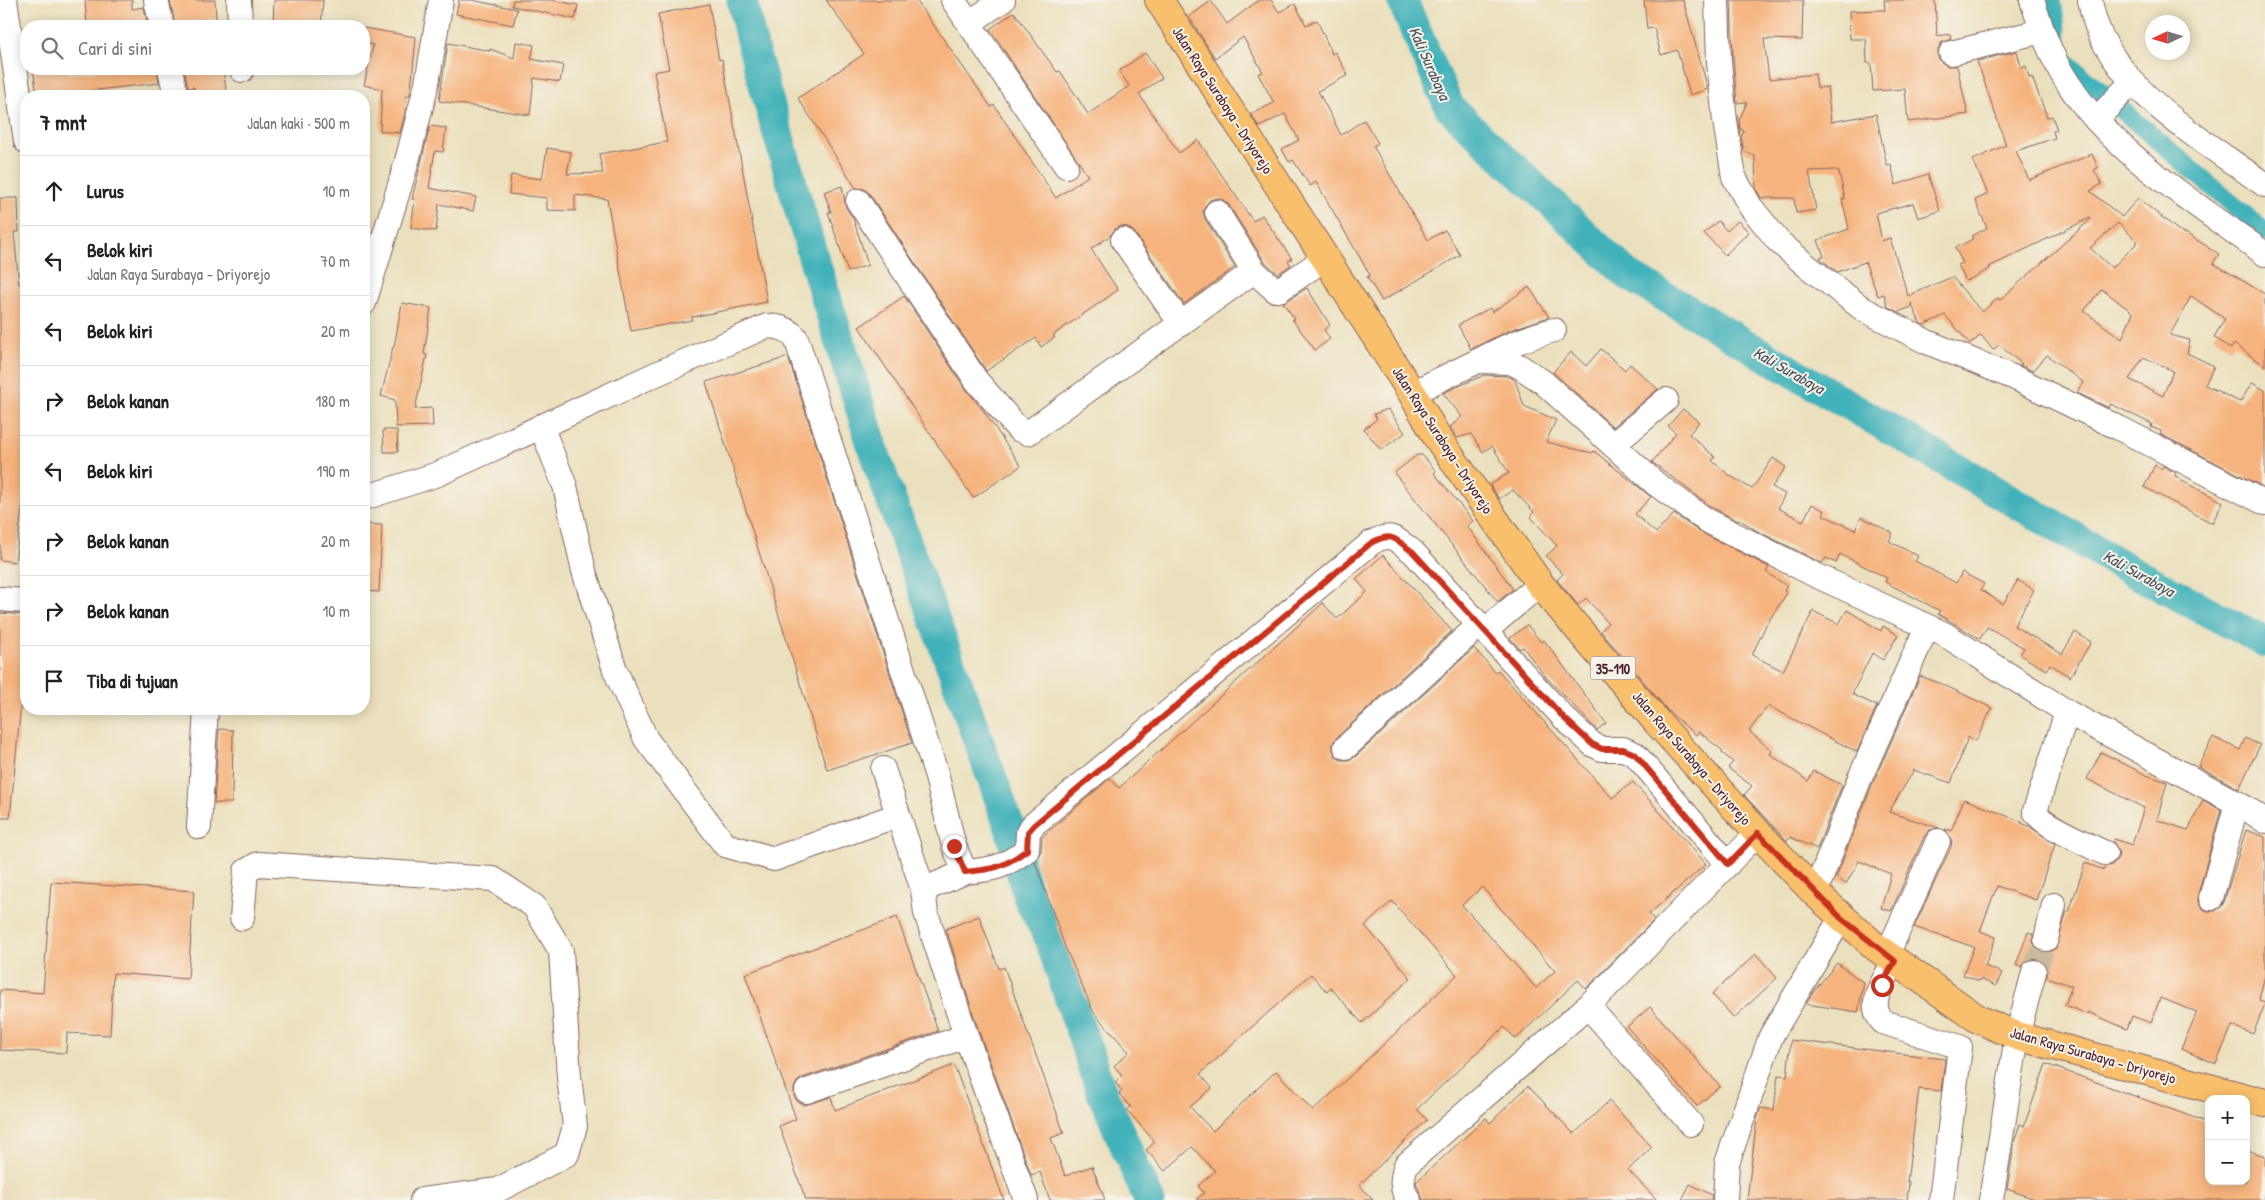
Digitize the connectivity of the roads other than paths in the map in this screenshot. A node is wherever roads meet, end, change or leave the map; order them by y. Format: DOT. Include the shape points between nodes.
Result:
graph roads {
  1 [pos="5,0"];
  2 [pos="156,0"];
  3 [pos="239,0"];
  4 [pos="441,0"];
  5 [pos="953,0"];
  6 [pos="1004,0"];
  7 [pos="1159,0"];
  8 [pos="1717,0"];
  9 [pos="2032,0"];
  10 [pos="2090,0"];
  11 [pos="161,20"];
  12 [pos="240,20"];
  13 [pos="969,23"];
  14 [pos="2042,31"];
  15 [pos="1950,53"];
  16 [pos="171,75"];
  17 [pos="2128,87"];
  18 [pos="175,90"];
  19 [pos="20,101"];
  20 [pos="2099,117"];
  21 [pos="1066,166"];
  22 [pos="2265,185"];
  23 [pos="858,201"];
  24 [pos="1217,212"];
  25 [pos="1123,240"];
  26 [pos="2265,254"];
  27 [pos="1324,259"];
  28 [pos="1254,272"];
  29 [pos="370,283"];
  30 [pos="1181,324"];
  31 [pos="1554,330"];
  32 [pos="1478,362"];
  33 [pos="1412,393"];
  34 [pos="1666,400"];
  35 [pos="541,426"];
  36 [pos="1613,445"];
  37 [pos="370,496"];
  38 [pos="2265,503"];
  39 [pos="1540,584"];
  40 [pos="0,599"];
  41 [pos="20,601"];
  42 [pos="1927,626"];
  43 [pos="1483,627"];
  44 [pos="2067,712"];
  45 [pos="206,715"];
  46 [pos="1346,747"];
  47 [pos="883,769"];
  48 [pos="2237,803"];
  49 [pos="898,815"];
  50 [pos="2265,821"];
  51 [pos="199,827"];
  52 [pos="1758,833"];
  53 [pos="1938,842"];
  54 [pos="2105,853"];
  55 [pos="1728,864"];
  56 [pos="965,872"];
  57 [pos="923,890"];
  58 [pos="1815,893"];
  59 [pos="2211,898"];
  60 [pos="2054,905"];
  61 [pos="242,918"];
  62 [pos="1841,918"];
  63 [pos="2046,939"];
  64 [pos="1891,958"];
  65 [pos="2034,972"];
  66 [pos="1588,1006"];
  67 [pos="1978,1019"];
  68 [pos="966,1036"];
  69 [pos="2017,1036"];
  70 [pos="1960,1048"];
  71 [pos="807,1091"];
  72 [pos="2265,1103"];
  73 [pos="1691,1124"];
  74 [pos="422,1200"];
  75 [pos="1026,1200"];
  76 [pos="1409,1200"];
  77 [pos="1725,1200"];
  78 [pos="1940,1200"];
  79 [pos="1991,1200"];
  1 -- 19 [label="street"];
  2 -- 11 [label="street"];
  3 -- 12 [label="street"];
  4 -- 29 [label="street" via="427,83"];
  5 -- 13 [label="street"];
  6 -- 13 [label="street"];
  7 -- 27 [label="main road, Jalan Raya Surabaya - Driyorejo / 35-110"];
  8 -- 38 [label="street" via="1719,62 1734,177 1750,206 1778,241 1863,309 1927,342 2015,378 2119,428"];
  9 -- 14 [label="street"];
  10 -- 17 [label="street" via="2100,36"];
  13 -- 21 [label="street"];
  14 -- 15 [label="street"];
  14 -- 20 [label="street" via="2067,83"];
  16 -- 18 [label="street"];
  17 -- 20 [label="street"];
  17 -- 22 [label="street"];
  20 -- 26 [label="street" via="2142,163"];
  23 -- 30 [label="street" via="976,380 1023,432 1036,429"];
  24 -- 28 [label="street"];
  25 -- 30 [label="street"];
  27 -- 28 [label="street" via="1277,291"];
  27 -- 33 [label="main road, Jalan Raya Surabaya - Driyorejo / 35-110"];
  28 -- 30 [label="street"];
  31 -- 32 [label="street" via="1504,346"];
  32 -- 33 [label="street"];
  32 -- 36 [label="street" via="1510,362 1528,372"];
  33 -- 39 [label="main road, Jalan Raya Surabaya - Driyorejo / 35-110" via="1438,437"];
  34 -- 36 [label="street"];
  35 -- 37 [label="street" via="438,474"];
  35 -- 49 [label="street" via="565,486 584,570 616,670 646,739 725,845 774,859"];
  35 -- 56 [label="street" via="767,326 789,330 799,347 936,773 954,846"];
  36 -- 42 [label="street" via="1656,484 1706,520"];
  39 -- 43 [label="street"];
  39 -- 52 [label="main road, Jalan Raya Surabaya - Driyorejo / 35-110"];
  40 -- 41 [label="street"];
  42 -- 44 [label="street"];
  42 -- 58 [label="street" via="1859,780"];
  43 -- 46 [label="street"];
  43 -- 55 [label="street" via="1564,718 1592,744 1602,749 1623,749 1635,754"];
  43 -- 56 [label="street" via="1413,552 1392,536 1383,536 1034,825 1028,832 1027,850 1008,864 994,869"];
  44 -- 48 [label="street"];
  44 -- 54 [label="street" via="2036,816"];
  45 -- 51 [label="street"];
  47 -- 49 [label="street"];
  48 -- 50 [label="street"];
  48 -- 59 [label="street"];
  49 -- 57 [label="street"];
  52 -- 55 [label="street"];
  52 -- 58 [label="main road, Jalan Raya Surabaya - Driyorejo / 35-110"];
  53 -- 64 [label="street"];
  55 -- 66 [label="street"];
  56 -- 57 [label="street"];
  57 -- 68 [label="street" via="926,912"];
  58 -- 62 [label="main road, Jalan Raya Surabaya - Driyorejo / 35-110"];
  60 -- 63 [label="street"];
  61 -- 74 [label="street" via="246,872 258,864 493,879 534,906 561,951 568,1077 575,1126 567,1154 498,1190"];
  62 -- 64 [label="main road, Jalan Raya Surabaya - Driyorejo / 35-110"];
  62 -- 77 [label="street" via="1771,1036 1728,1163"];
  64 -- 67 [label="main road, Jalan Raya Surabaya - Driyorejo / 35-110"];
  64 -- 70 [label="street" via="1874,1006 1876,1015 1883,1022"];
  65 -- 69 [label="street"];
  66 -- 73 [label="street"];
  66 -- 76 [label="street" via="1406,1166 1402,1185"];
  67 -- 69 [label="main road, Jalan Raya Surabaya - Driyorejo / 35-110"];
  67 -- 70 [label="street"];
  68 -- 71 [label="street"];
  68 -- 75 [label="street"];
  69 -- 72 [label="main road, Jalan Raya Surabaya - Driyorejo / 35-110"];
  69 -- 79 [label="street"];
  70 -- 78 [label="street"];
}
